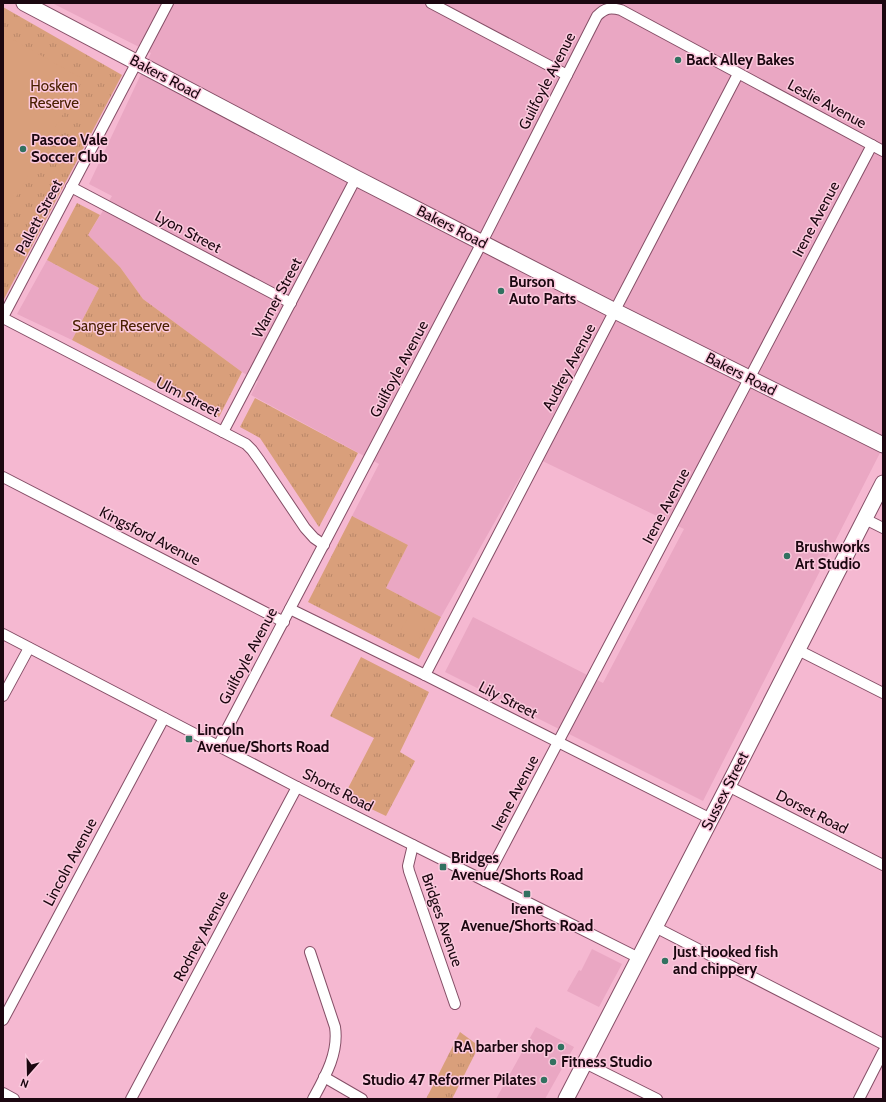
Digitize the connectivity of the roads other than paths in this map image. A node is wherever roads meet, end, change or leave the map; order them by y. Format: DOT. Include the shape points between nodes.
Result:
graph roads {
  1 [pos="24,3"];
  2 [pos="168,3"];
  3 [pos="431,3"];
  4 [pos="607,8"];
  5 [pos="137,62"];
  6 [pos="738,74"];
  7 [pos="567,75"];
  8 [pos="872,145"];
  9 [pos="883,151"];
  10 [pos="356,178"];
  11 [pos="71,187"];
  12 [pos="482,242"];
  13 [pos="291,303"];
  14 [pos="615,311"];
  15 [pos="3,318"];
  16 [pos="750,378"];
  17 [pos="223,432"];
  18 [pos="883,445"];
  19 [pos="3,477"];
  20 [pos="883,483"];
  21 [pos="865,519"];
  22 [pos="883,528"];
  23 [pos="324,545"];
  24 [pos="290,609"];
  25 [pos="284,622"];
  26 [pos="3,634"];
  27 [pos="29,648"];
  28 [pos="798,650"];
  29 [pos="425,675"];
  30 [pos="883,693"];
  31 [pos="3,696"];
  32 [pos="164,718"];
  33 [pos="559,743"];
  34 [pos="218,746"];
  35 [pos="728,786"];
  36 [pos="297,787"];
  37 [pos="711,819"];
  38 [pos="413,845"];
  39 [pos="883,865"];
  40 [pos="485,881"];
  41 [pos="655,927"];
  42 [pos="310,952"];
  43 [pos="639,958"];
  44 [pos="456,1004"];
  45 [pos="3,1020"];
  46 [pos="883,1044"];
  47 [pos="883,1052"];
  48 [pos="585,1063"];
  49 [pos="324,1077"];
  50 [pos="3,1093"];
  51 [pos="14,1099"];
  52 [pos="131,1099"];
  53 [pos="313,1099"];
  54 [pos="362,1099"];
  55 [pos="566,1099"];
  56 [pos="657,1099"];
  57 [pos="859,1099"];
  1 -- 5 [label="street, Bakers Road"];
  2 -- 5 [label="street, Pallett Street"];
  3 -- 7 [label="street"];
  4 -- 6 [label="street, Leslie Avenue" via="620,10"];
  4 -- 7 [label="street, Guilfoyle Avenue" via="597,16"];
  5 -- 10 [label="street, Bakers Road"];
  5 -- 11 [label="street, Pallett Street"];
  6 -- 8 [label="street, Leslie Avenue"];
  6 -- 14 [label="street, Audrey Avenue"];
  7 -- 12 [label="street, Guilfoyle Avenue"];
  8 -- 9 [label="street, Leslie Avenue"];
  8 -- 16 [label="street, Irene Avenue"];
  10 -- 12 [label="street, Bakers Road"];
  10 -- 13 [label="street, Warner Street"];
  11 -- 13 [label="street, Lyon Street"];
  11 -- 15 [label="street, Pallett Street"];
  12 -- 14 [label="street, Bakers Road"];
  12 -- 23 [label="street, Guilfoyle Avenue"];
  13 -- 17 [label="street, Warner Street"];
  14 -- 16 [label="street, Bakers Road"];
  14 -- 29 [label="street, Audrey Avenue"];
  15 -- 17 [label="street, Ulm Street"];
  16 -- 18 [label="street, Bakers Road"];
  16 -- 33 [label="street, Irene Avenue"];
  17 -- 23 [label="street, Ulm Street" via="252,450 305,528"];
  19 -- 25 [label="street, Kingsford Avenue"];
  20 -- 21 [label="street, Sussex Street"];
  21 -- 22 [label="street"];
  21 -- 28 [label="street, Sussex Street"];
  23 -- 24 [label="street, Guilfoyle Avenue"];
  24 -- 25 [label="street, Guilfoyle Avenue"];
  24 -- 29 [label="street, Lily Street"];
  25 -- 34 [label="street, Guilfoyle Avenue"];
  26 -- 27 [label="street, Shorts Road"];
  27 -- 31 [label="street"];
  27 -- 32 [label="street, Shorts Road"];
  28 -- 30 [label="street"];
  28 -- 35 [label="street, Sussex Street"];
  29 -- 33 [label="street, Lily Street"];
  32 -- 34 [label="street, Shorts Road"];
  32 -- 45 [label="street, Lincoln Avenue"];
  33 -- 37 [label="street, Lily Street"];
  33 -- 40 [label="street, Irene Avenue"];
  34 -- 36 [label="street, Shorts Road"];
  35 -- 37 [label="street, Sussex Street"];
  35 -- 39 [label="street, Dorset Road"];
  36 -- 38 [label="street, Shorts Road"];
  36 -- 52 [label="street, Rodney Avenue"];
  37 -- 41 [label="street, Sussex Street"];
  38 -- 40 [label="street, Shorts Road"];
  38 -- 44 [label="street, Bridges Avenue" via="409,871"];
  40 -- 43 [label="street, Shorts Road"];
  41 -- 43 [label="street, Sussex Street"];
  41 -- 46 [label="street"];
  42 -- 49 [label="street" via="335,1027 333,1057"];
  43 -- 48 [label="street, Sussex Street"];
  47 -- 57 [label="street"];
  48 -- 55 [label="street, Sussex Street"];
  48 -- 56 [label="street"];
  49 -- 53 [label="street"];
  49 -- 54 [label="street"];
  50 -- 51 [label="street"];
}
